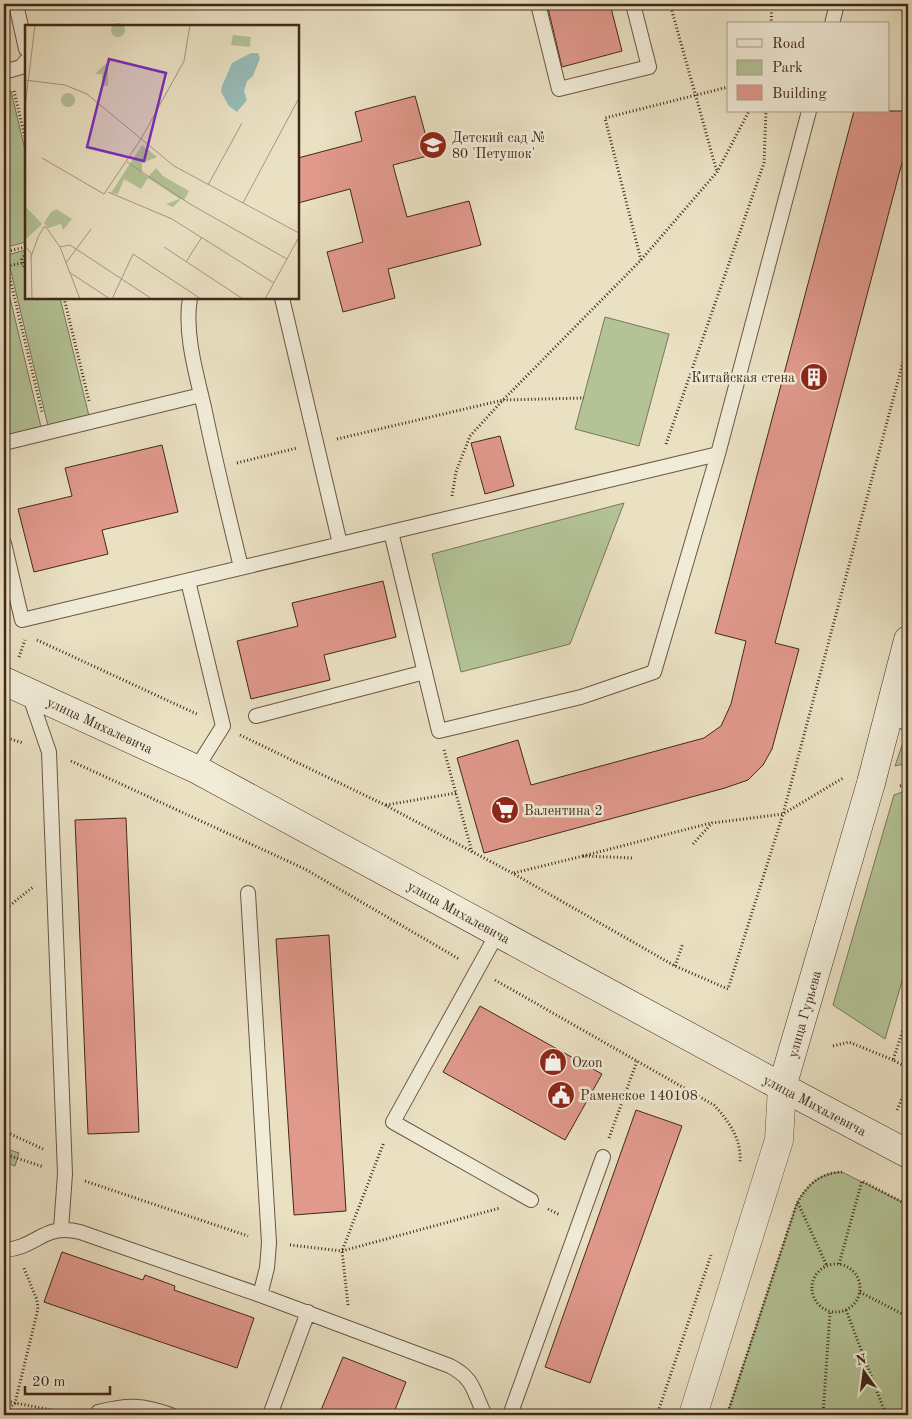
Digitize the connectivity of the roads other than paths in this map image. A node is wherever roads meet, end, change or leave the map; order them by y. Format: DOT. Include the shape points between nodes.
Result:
graph roads {
  1 [pos="16,4"];
  2 [pos="538,4"];
  3 [pos="634,4"];
  4 [pos="838,4"];
  5 [pos="833,22"];
  6 [pos="25,44"];
  7 [pos="25,62"];
  8 [pos="7,71"];
  9 [pos="809,112"];
  10 [pos="190,299"];
  11 [pos="282,299"];
  12 [pos="201,396"];
  13 [pos="4,443"];
  14 [pos="718,454"];
  15 [pos="391,532"];
  16 [pos="4,543"];
  17 [pos="340,544"];
  18 [pos="241,568"];
  19 [pos="188,581"];
  20 [pos="908,640"];
  21 [pos="425,672"];
  22 [pos="16,686"];
  23 [pos="256,716"];
  24 [pos="899,720"];
  25 [pos="196,769"];
  26 [pos="248,893"];
  27 [pos="497,934"];
  28 [pos="782,1087"];
  29 [pos="908,1154"];
  30 [pos="602,1157"];
  31 [pos="532,1200"];
  32 [pos="61,1229"];
  33 [pos="10,1250"];
  34 [pos="260,1295"];
  35 [pos="308,1312"];
  36 [pos="98,1412"];
  37 [pos="171,1415"];
  38 [pos="270,1415"];
  39 [pos="485,1415"];
  40 [pos="510,1415"];
  41 [pos="693,1415"];
  1 -- 6 [label="lane"];
  2 -- 3 [label="lane" via="559,89 649,67"];
  4 -- 5 [label="lane"];
  7 -- 8 [label="lane" via="21,67"];
  9 -- 14 [label="lane"];
  10 -- 12 [label="lane" via="191,347"];
  11 -- 17 [label="lane"];
  12 -- 13 [label="lane"];
  12 -- 18 [label="lane"];
  14 -- 15 [label="lane"];
  14 -- 21 [label="lane" via="654,672 581,696 439,730"];
  15 -- 17 [label="lane"];
  15 -- 21 [label="lane"];
  16 -- 19 [label="lane" via="22,620"];
  17 -- 18 [label="lane"];
  18 -- 19 [label="lane"];
  19 -- 25 [label="lane" via="223,726"];
  20 -- 24 [label="main road, улица Гурьева"];
  21 -- 23 [label="lane"];
  22 -- 25 [label="main road, улица Михалевича"];
  22 -- 32 [label="lane" via="49,752 65,1174"];
  24 -- 28 [label="main road, улица Гурьева" via="871,783"];
  25 -- 27 [label="main road, улица Михалевича"];
  26 -- 34 [label="lane" via="269,1243"];
  27 -- 28 [label="main road, улица Михалевича"];
  27 -- 31 [label="lane" via="392,1122"];
  28 -- 29 [label="main road, улица Михалевича"];
  28 -- 41 [label="main road, улица Гурьева" via="779,1140"];
  30 -- 40 [label="lane"];
  32 -- 33 [label="lane"];
  32 -- 34 [label="lane" via="80,1232"];
  34 -- 35 [label="lane"];
  35 -- 38 [label="lane"];
  35 -- 39 [label="lane" via="460,1372 472,1385"];
  36 -- 37 [label="lane" via="138,1406"];
}
